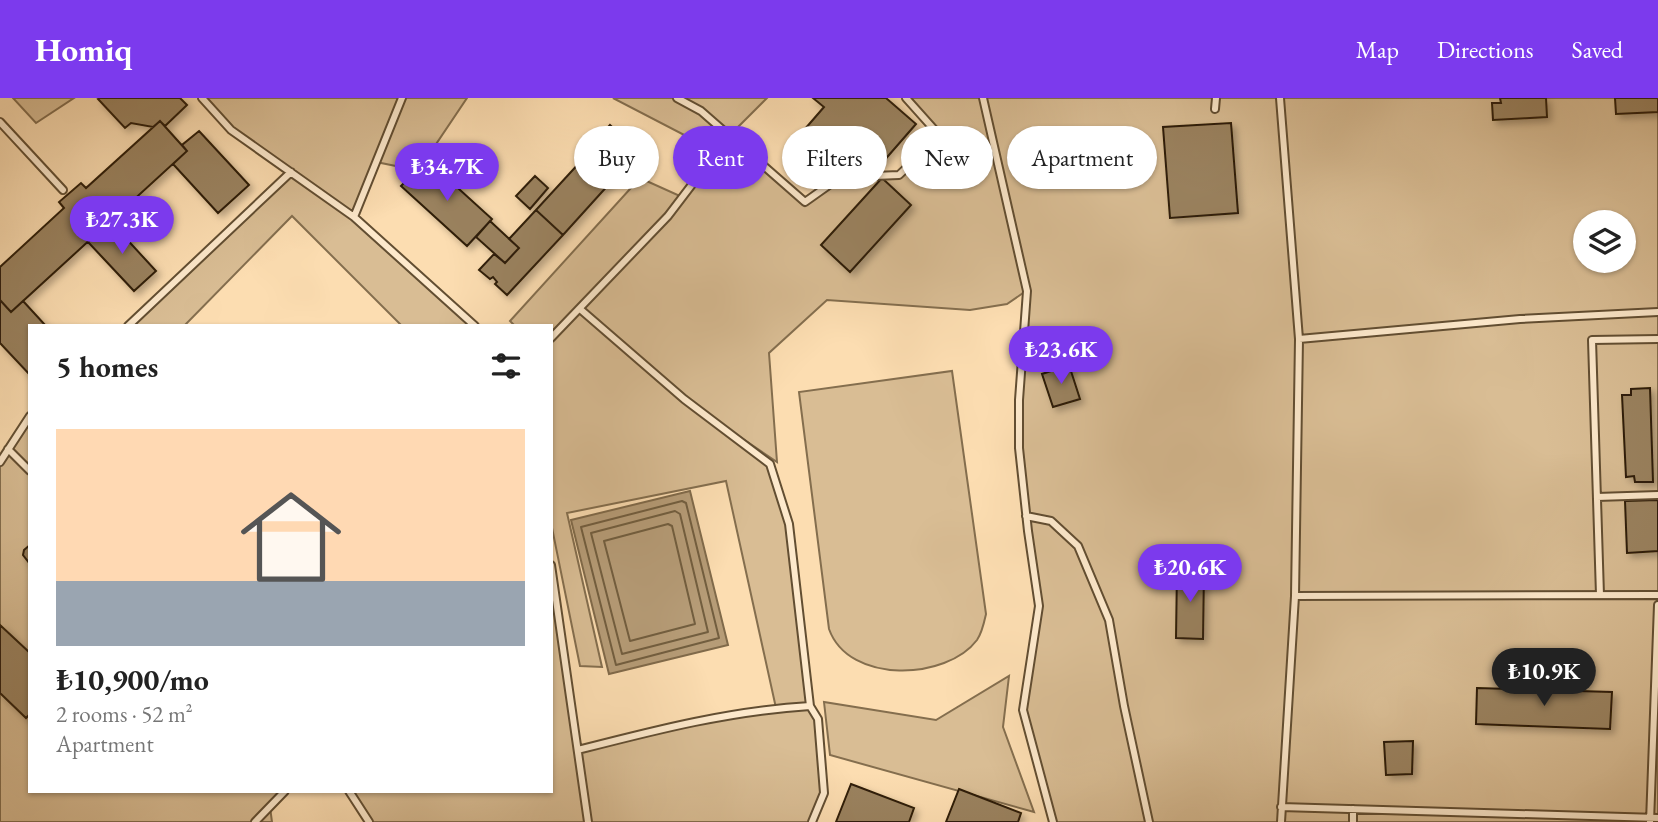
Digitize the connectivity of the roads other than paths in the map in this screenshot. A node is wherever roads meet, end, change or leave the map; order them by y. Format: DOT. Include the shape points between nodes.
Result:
graph roads {
  1 [pos="202,98"];
  2 [pos="402,98"];
  3 [pos="677,98"];
  4 [pos="906,98"];
  5 [pos="983,98"];
  6 [pos="1216,98"];
  7 [pos="1280,98"];
  8 [pos="1215,109"];
  9 [pos="0,122"];
  10 [pos="718,126"];
  11 [pos="768,170"];
  12 [pos="291,172"];
  13 [pos="689,189"];
  14 [pos="63,190"];
  15 [pos="354,218"];
  16 [pos="580,309"];
  17 [pos="1658,312"];
  18 [pos="130,324"];
  19 [pos="473,324"];
  20 [pos="553,336"];
  21 [pos="1299,339"];
  22 [pos="1658,340"];
  23 [pos="28,419"];
  24 [pos="8,449"];
  25 [pos="0,462"];
  26 [pos="28,469"];
  27 [pos="1658,495"];
  28 [pos="1597,497"];
  29 [pos="1026,516"];
  30 [pos="553,579"];
  31 [pos="1600,595"];
  32 [pos="1658,595"];
  33 [pos="1296,596"];
  34 [pos="1658,605"];
  35 [pos="1658,624"];
  36 [pos="810,706"];
  37 [pos="578,750"];
  38 [pos="283,793"];
  39 [pos="350,793"];
  40 [pos="1282,807"];
  41 [pos="1353,809"];
  42 [pos="1653,819"];
  43 [pos="255,822"];
  44 [pos="369,822"];
  45 [pos="587,822"];
  46 [pos="812,822"];
  47 [pos="1053,822"];
  48 [pos="1149,822"];
  49 [pos="1281,822"];
  50 [pos="1353,822"];
  1 -- 12 [label="lane" via="231,130"];
  2 -- 15 [label="lane"];
  3 -- 10 [label="lane"];
  4 -- 11 [label="lane" via="940,136 899,175 874,176 860,163 804,202"];
  5 -- 29 [label="lane" via="1027,291 1019,400"];
  6 -- 8 [label="lane"];
  7 -- 21 [label="lane"];
  9 -- 14 [label="lane"];
  12 -- 15 [label="lane"];
  12 -- 18 [label="lane"];
  13 -- 16 [label="lane"];
  15 -- 19 [label="lane"];
  16 -- 20 [label="lane"];
  16 -- 36 [label="lane" via="684,399 770,464 789,524"];
  17 -- 21 [label="lane"];
  21 -- 33 [label="lane"];
  22 -- 28 [label="lane" via="1592,340"];
  23 -- 24 [label="lane"];
  24 -- 25 [label="lane"];
  24 -- 26 [label="lane"];
  27 -- 28 [label="lane"];
  28 -- 31 [label="lane"];
  29 -- 47 [label="lane" via="1039,606 1023,710"];
  29 -- 48 [label="lane" via="1051,520 1077,546 1109,620"];
  30 -- 37 [label="lane"];
  31 -- 32 [label="lane"];
  31 -- 33 [label="lane"];
  33 -- 40 [label="lane"];
  34 -- 35 [label="lane"];
  35 -- 42 [label="lane"];
  36 -- 37 [label="lane" via="759,709"];
  36 -- 46 [label="lane" via="818,719 824,793"];
  37 -- 45 [label="lane"];
  38 -- 43 [label="lane"];
  39 -- 44 [label="lane"];
  40 -- 41 [label="lane"];
  40 -- 49 [label="lane"];
  41 -- 42 [label="lane"];
  41 -- 50 [label="lane"];
}
